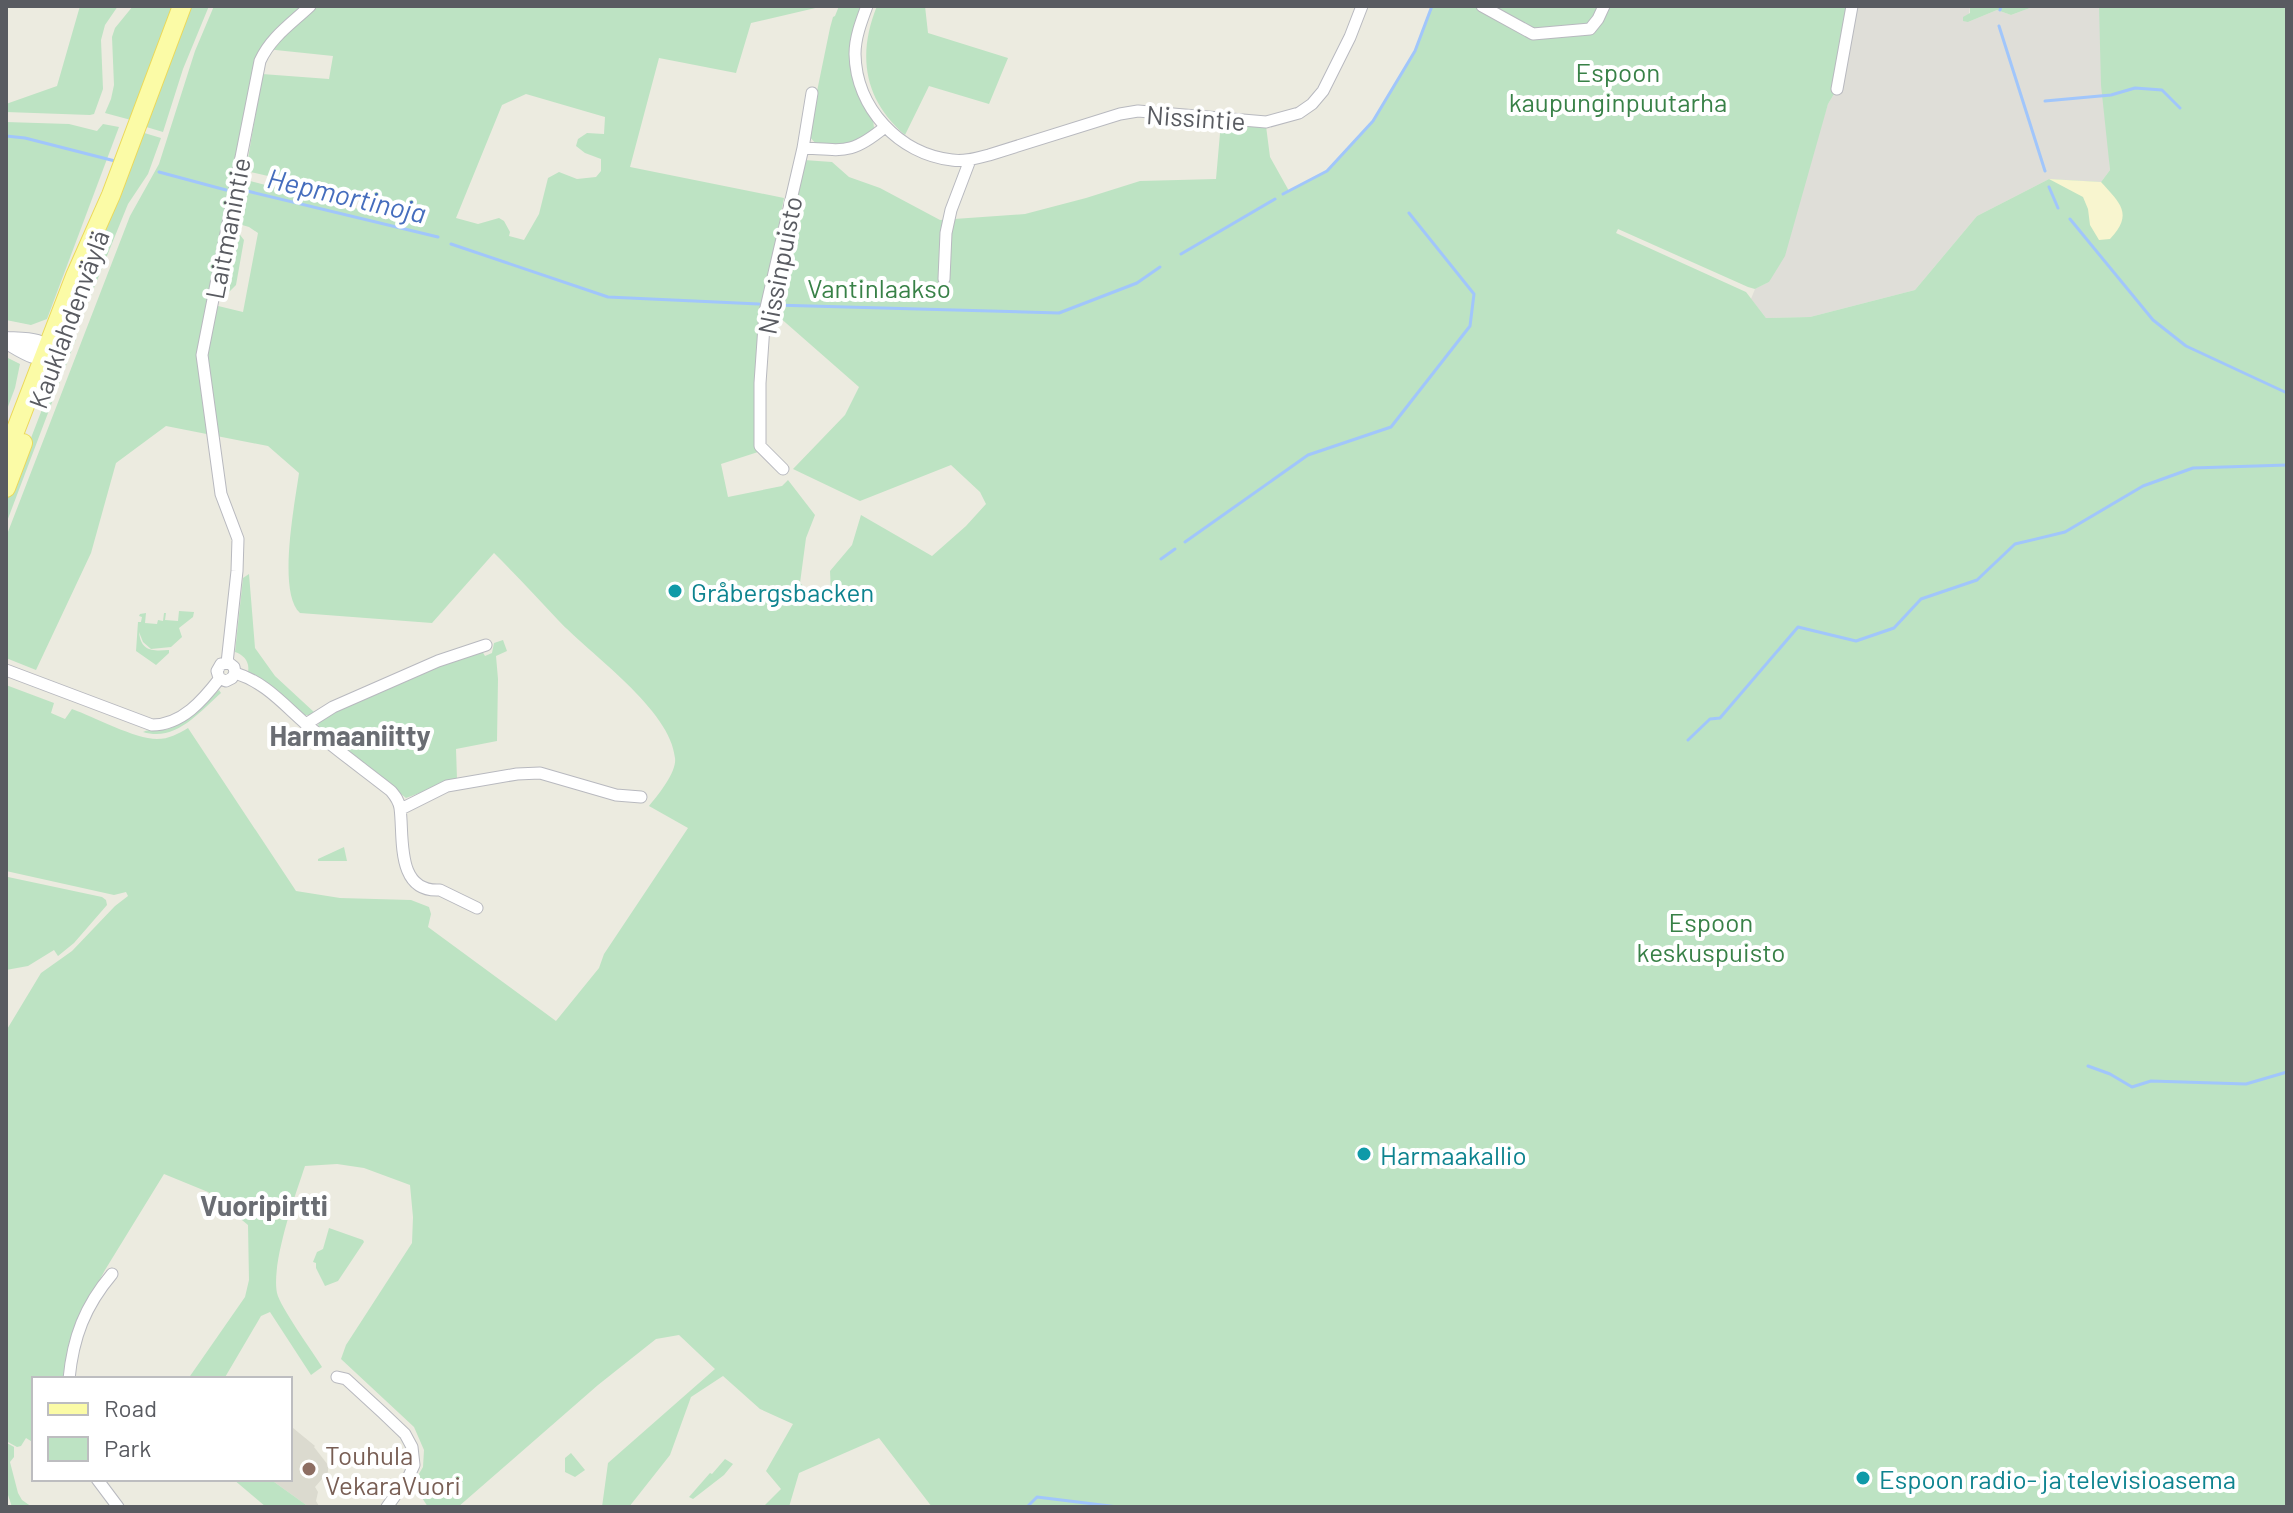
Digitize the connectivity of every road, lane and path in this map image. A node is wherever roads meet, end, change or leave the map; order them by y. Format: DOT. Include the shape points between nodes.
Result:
graph roads {
  1 [pos="182,6"];
  2 [pos="310,6"];
  3 [pos="867,6"];
  4 [pos="1362,6"];
  5 [pos="1482,6"];
  6 [pos="1604,6"];
  7 [pos="1852,6"];
  8 [pos="1837,89"];
  9 [pos="812,93"];
  10 [pos="885,127"];
  11 [pos="803,148"];
  12 [pos="970,160"];
  13 [pos="944,279"];
  14 [pos="6,340"];
  15 [pos="49,354"];
  16 [pos="6,455"];
  17 [pos="783,469"];
  18 [pos="6,488"];
  19 [pos="486,645"];
  20 [pos="231,668"];
  21 [pos="6,670"];
  22 [pos="306,724"];
  23 [pos="641,797"];
  24 [pos="401,809"];
  25 [pos="477,908"];
  26 [pos="112,1274"];
  27 [pos="69,1377"];
  28 [pos="337,1377"];
  29 [pos="98,1481"];
  30 [pos="118,1507"];
  31 [pos="387,1507"];
  1 -- 15 [label="main road, Kauklahdenväylä"];
  2 -- 20 [label="street, Laitmanintie" via="276,36 260,61 204,344 221,494 239,550"];
  3 -- 10 [label="street" via="855,52 857,70 862,91"];
  4 -- 12 [label="street, Nissintie" via="1324,88 1299,113 1266,122 1138,111"];
  5 -- 6 [label="street" via="1533,34 1590,29"];
  7 -- 8 [label="street"];
  9 -- 11 [label="street, Nissinpuisto"];
  10 -- 11 [label="street" via="848,150"];
  10 -- 12 [label="street, Nissintie" via="917,150"];
  11 -- 17 [label="street, Nissinpuisto" via="765,312 761,369 760,446"];
  12 -- 13 [label="street" via="951,210"];
  14 -- 15 [label="street" via="32,341"];
  15 -- 16 [label="main road, Kauklahdenväylä"];
  15 -- 18 [label="main road, Kauklahdenväylä"];
  19 -- 22 [label="street" via="333,707"];
  20 -- 21 [label="street" via="228,680 220,678 201,700 165,725 152,725"];
  20 -- 22 [label="street" via="264,686"];
  22 -- 24 [label="street" via="391,791"];
  23 -- 24 [label="street" via="540,773 517,774 447,786"];
  24 -- 25 [label="street" via="410,876"];
  26 -- 27 [label="street" via="81,1321"];
  28 -- 31 [label="street" via="376,1406 412,1447 414,1465"];
  29 -- 30 [label="street"];
}
